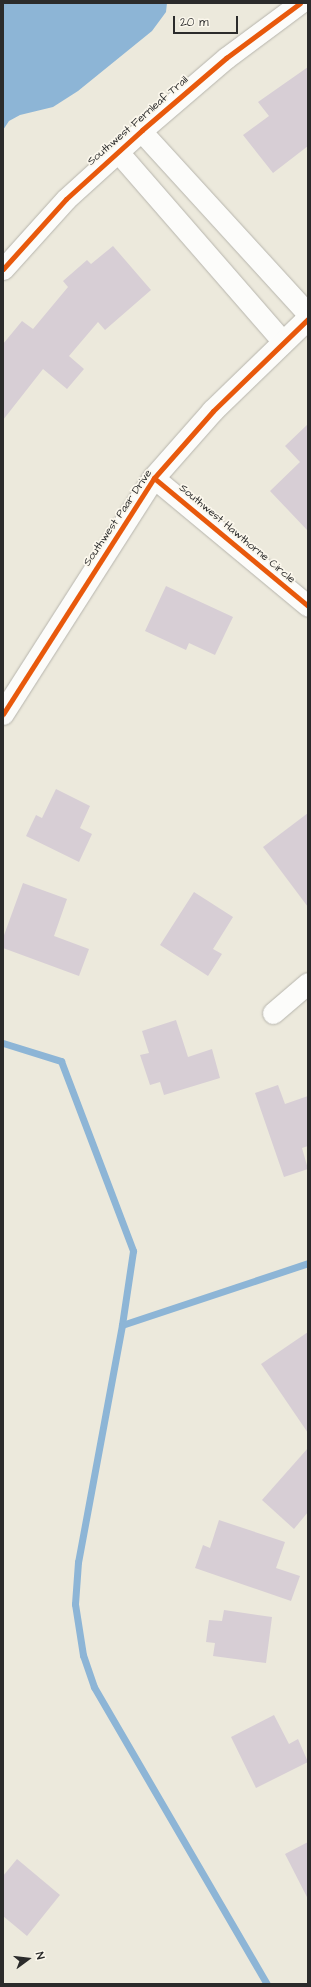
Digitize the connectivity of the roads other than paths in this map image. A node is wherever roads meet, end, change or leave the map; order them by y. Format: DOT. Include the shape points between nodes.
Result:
graph roads {
  1 [pos="300,3"];
  2 [pos="141,131"];
  3 [pos="118,152"];
  4 [pos="3,269"];
  5 [pos="308,314"];
  6 [pos="308,319"];
  7 [pos="282,342"];
  8 [pos="154,478"];
  9 [pos="308,606"];
  10 [pos="3,714"];
  11 [pos="308,983"];
  12 [pos="273,1013"];
  1 -- 2 [label="street, Southwest Fernleaf Trail" via="226,58"];
  2 -- 3 [label="street, Southwest Fernleaf Trail"];
  2 -- 5 [label="street"];
  3 -- 4 [label="street, Southwest Fernleaf Trail" via="66,199"];
  3 -- 7 [label="street"];
  6 -- 7 [label="street, Southwest Paar Drive"];
  7 -- 8 [label="street, Southwest Paar Drive" via="213,411"];
  8 -- 9 [label="street, Southwest Hawthorne Circle"];
  8 -- 10 [label="street, Southwest Paar Drive"];
  11 -- 12 [label="street"];
}
